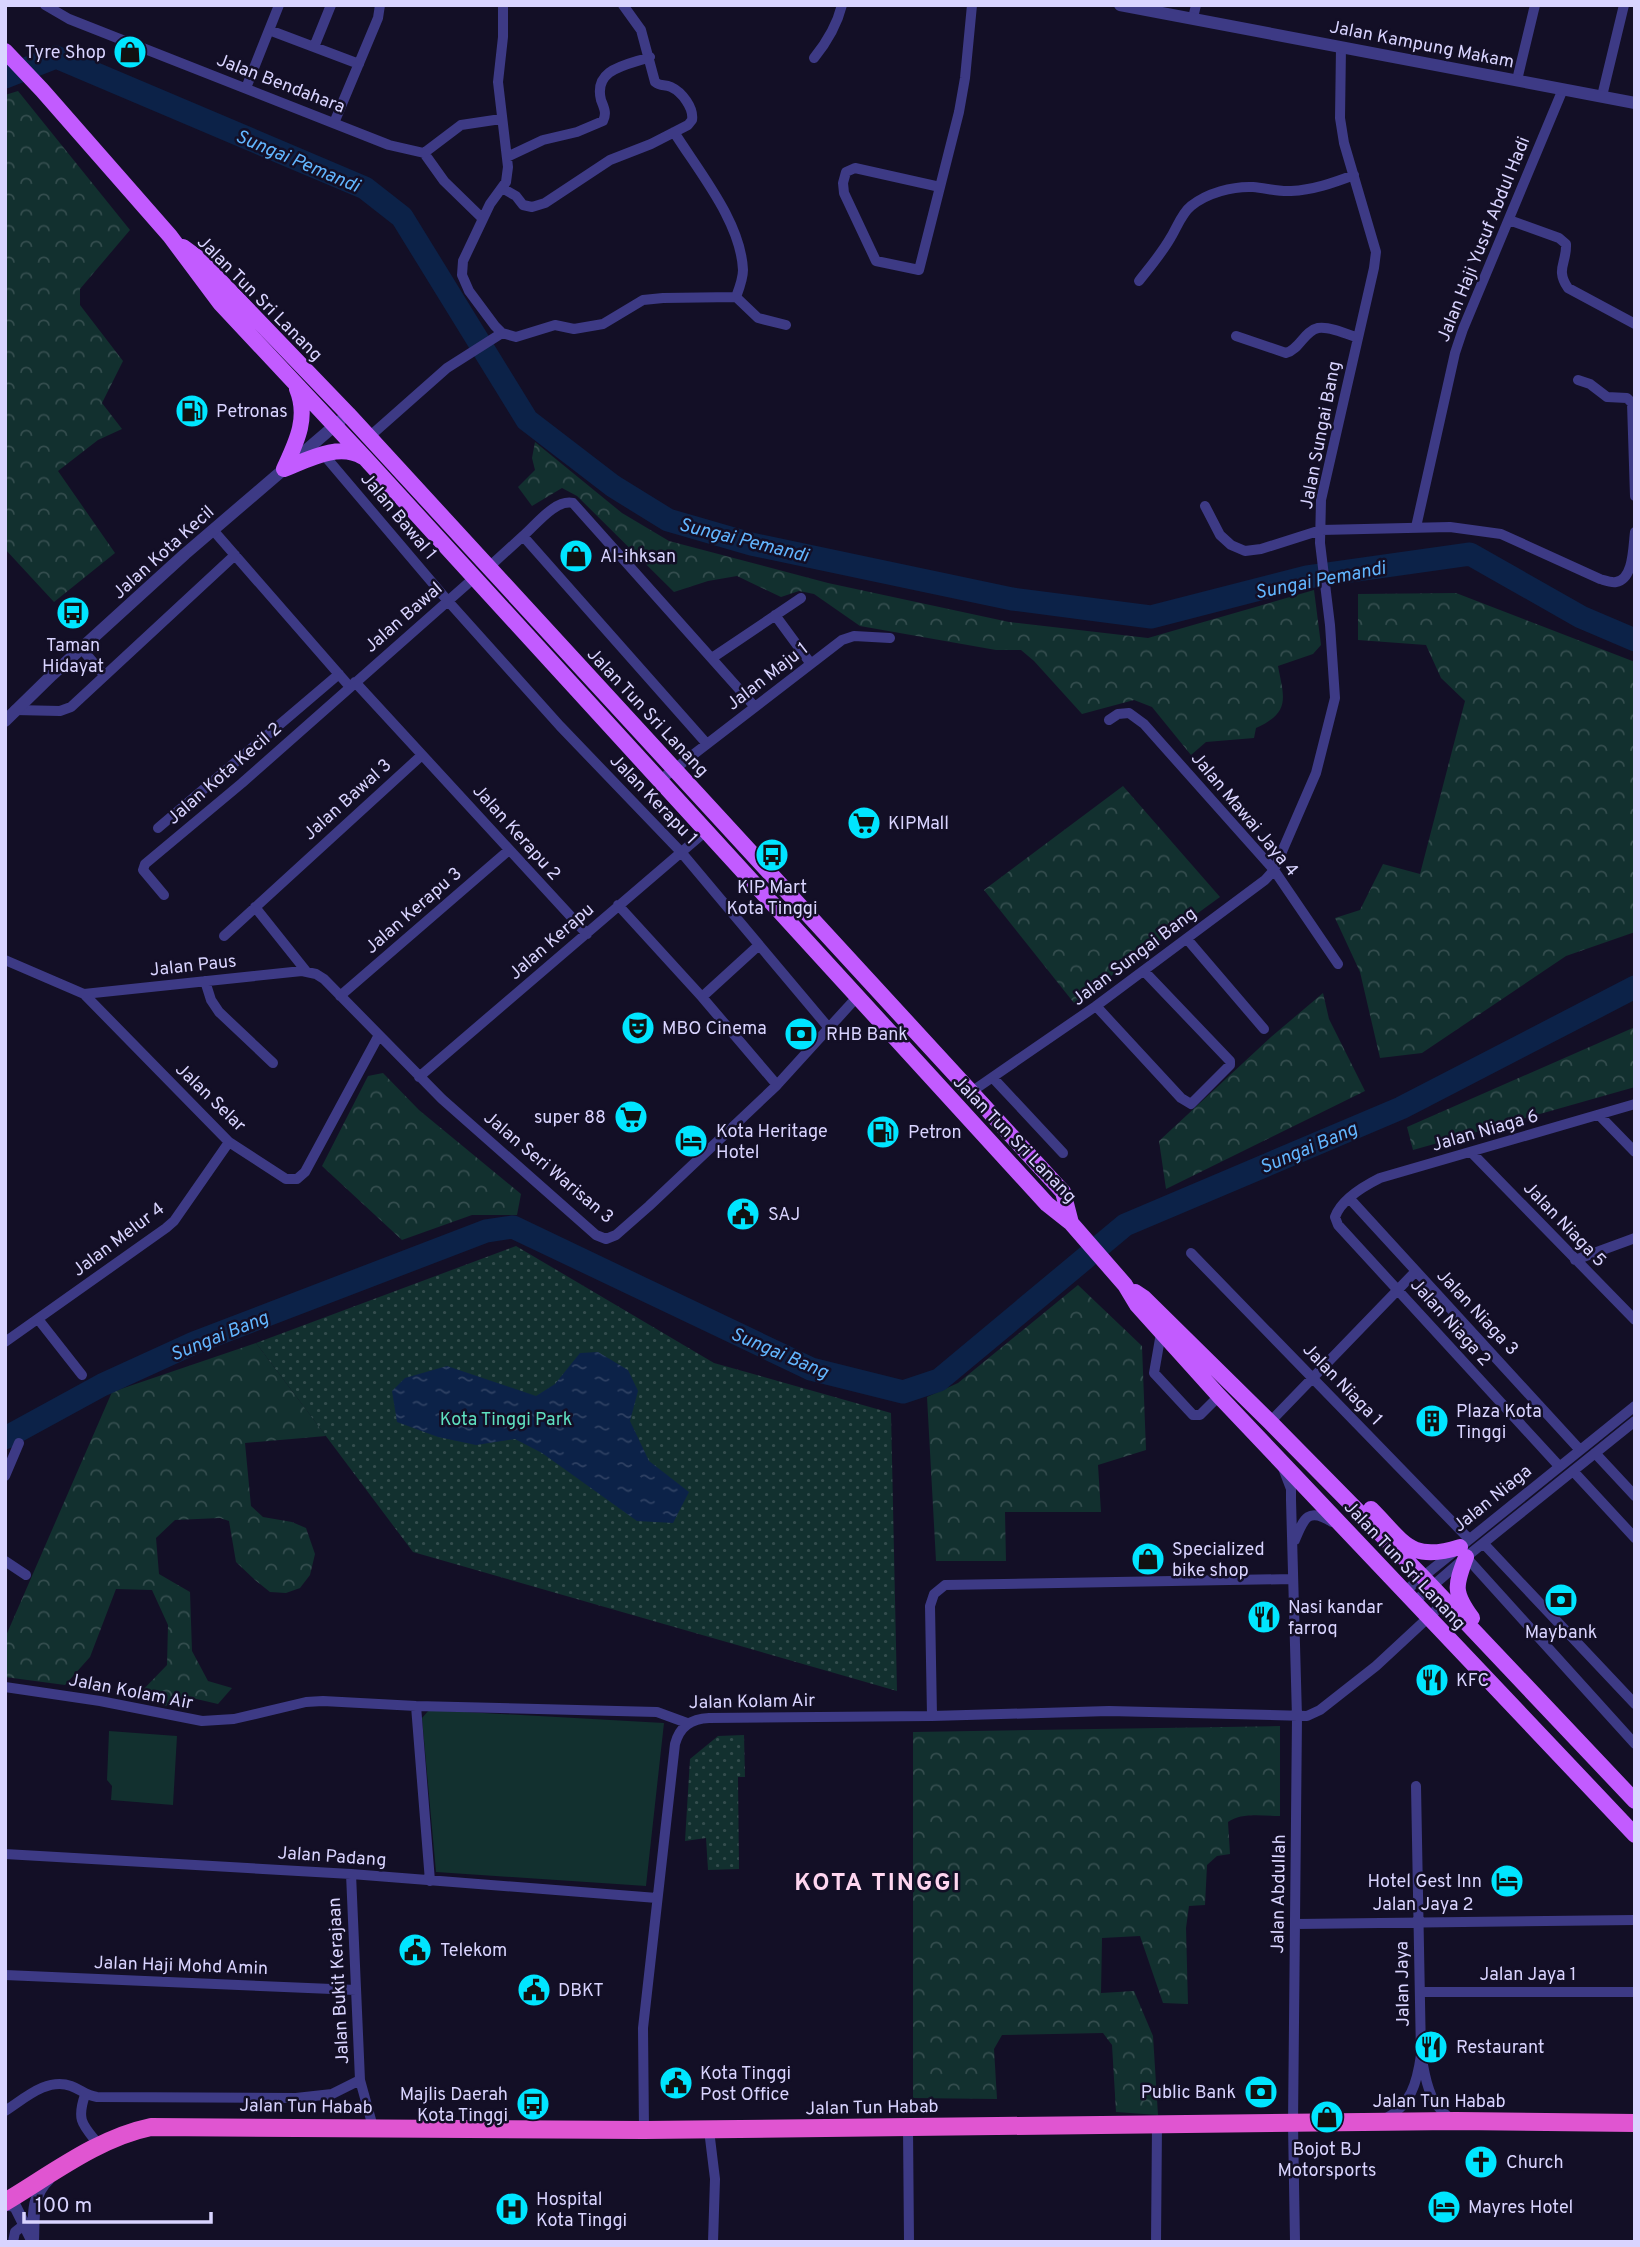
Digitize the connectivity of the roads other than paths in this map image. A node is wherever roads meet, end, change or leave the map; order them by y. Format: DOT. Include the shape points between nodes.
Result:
graph roads {
  1 [pos="45,5"];
  2 [pos="279,5"];
  3 [pos="331,5"];
  4 [pos="380,5"];
  5 [pos="503,5"];
  6 [pos="624,5"];
  7 [pos="842,5"];
  8 [pos="972,5"];
  9 [pos="1121,5"];
  10 [pos="1535,5"];
  11 [pos="1624,5"];
  12 [pos="1194,12"];
  13 [pos="269,30"];
  14 [pos="314,47"];
  15 [pos="1341,47"];
  16 [pos="6,53"];
  17 [pos="650,57"];
  18 [pos="814,58"];
  19 [pos="359,64"];
  20 [pos="1517,80"];
  21 [pos="246,88"];
  22 [pos="1563,89"];
  23 [pos="1602,96"];
  24 [pos="1635,103"];
  25 [pos="501,119"];
  26 [pos="334,123"];
  27 [pos="674,132"];
  28 [pos="424,153"];
  29 [pos="507,157"];
  30 [pos="1354,175"];
  31 [pos="940,187"];
  32 [pos="502,188"];
  33 [pos="483,219"];
  34 [pos="1509,220"];
  35 [pos="170,236"];
  36 [pos="1139,281"];
  37 [pos="736,297"];
  38 [pos="1635,324"];
  39 [pos="786,325"];
  40 [pos="498,336"];
  41 [pos="1236,336"];
  42 [pos="1358,338"];
  43 [pos="1578,380"];
  44 [pos="295,382"];
  45 [pos="1633,401"];
  46 [pos="348,414"];
  47 [pos="335,425"];
  48 [pos="369,437"];
  49 [pos="324,454"];
  50 [pos="365,458"];
  51 [pos="284,469"];
  52 [pos="1635,496"];
  53 [pos="1205,506"];
  54 [pos="1416,527"];
  55 [pos="213,530"];
  56 [pos="1321,530"];
  57 [pos="1635,532"];
  58 [pos="523,536"];
  59 [pos="234,555"];
  60 [pos="489,567"];
  61 [pos="474,578"];
  62 [pos="801,598"];
  63 [pos="447,600"];
  64 [pos="775,615"];
  65 [pos="890,638"];
  66 [pos="81,648"];
  67 [pos="712,658"];
  68 [pos="811,664"];
  69 [pos="339,674"];
  70 [pos="104,675"];
  71 [pos="353,684"];
  72 [pos="755,707"];
  73 [pos="15,710"];
  74 [pos="1108,720"];
  75 [pos="5,721"];
  76 [pos="707,744"];
  77 [pos="422,755"];
  78 [pos="674,769"];
  79 [pos="659,780"];
  80 [pos="159,828"];
  81 [pos="706,831"];
  82 [pos="509,850"];
  83 [pos="681,852"];
  84 [pos="1274,870"];
  85 [pos="164,895"];
  86 [pos="618,905"];
  87 [pos="255,907"];
  88 [pos="586,934"];
  89 [pos="224,936"];
  90 [pos="1187,939"];
  91 [pos="759,945"];
  92 [pos="5,960"];
  93 [pos="1338,964"];
  94 [pos="306,971"];
  95 [pos="1144,971"];
  96 [pos="205,981"];
  97 [pos="84,994"];
  98 [pos="340,996"];
  99 [pos="702,997"];
  100 [pos="857,997"];
  101 [pos="1096,1006"];
  102 [pos="828,1027"];
  103 [pos="1265,1029"];
  104 [pos="379,1035"];
  105 [pos="273,1063"];
  106 [pos="419,1077"];
  107 [pos="993,1078"];
  108 [pos="777,1084"];
  109 [pos="971,1093"];
  110 [pos="1635,1104"];
  111 [pos="1599,1115"];
  112 [pos="229,1142"];
  113 [pos="1635,1152"];
  114 [pos="1063,1153"];
  115 [pos="1472,1153"];
  116 [pos="1350,1199"];
  117 [pos="1071,1223"];
  118 [pos="1635,1238"];
  119 [pos="1191,1253"];
  120 [pos="1575,1260"];
  121 [pos="1416,1271"];
  122 [pos="1125,1284"];
  123 [pos="1398,1289"];
  124 [pos="38,1318"];
  125 [pos="1635,1320"];
  126 [pos="1161,1333"];
  127 [pos="5,1342"];
  128 [pos="82,1375"];
  129 [pos="1313,1377"];
  130 [pos="1219,1396"];
  131 [pos="1635,1406"];
  132 [pos="1270,1422"];
  133 [pos="1635,1422"];
  134 [pos="19,1443"];
  135 [pos="1580,1450"];
  136 [pos="1595,1453"];
  137 [pos="1277,1457"];
  138 [pos="1559,1466"];
  139 [pos="1573,1471"];
  140 [pos="5,1476"];
  141 [pos="1327,1479"];
  142 [pos="1635,1496"];
  143 [pos="1348,1534"];
  144 [pos="1635,1538"];
  145 [pos="1484,1544"];
  146 [pos="1292,1548"];
  147 [pos="1465,1548"];
  148 [pos="5,1561"];
  149 [pos="26,1575"];
  150 [pos="1292,1579"];
  151 [pos="1426,1582"];
  152 [pos="1409,1597"];
  153 [pos="1446,1602"];
  154 [pos="1428,1618"];
  155 [pos="1494,1653"];
  156 [pos="5,1687"];
  157 [pos="1635,1704"];
  158 [pos="415,1706"];
  159 [pos="932,1716"];
  160 [pos="1297,1717"];
  161 [pos="687,1723"];
  162 [pos="1635,1744"];
  163 [pos="1416,1786"];
  164 [pos="1635,1801"];
  165 [pos="1632,1827"];
  166 [pos="5,1854"];
  167 [pos="351,1874"];
  168 [pos="430,1881"];
  169 [pos="657,1898"];
  170 [pos="1635,1920"];
  171 [pos="1419,1921"];
  172 [pos="1296,1924"];
  173 [pos="5,1975"];
  174 [pos="356,1990"];
  175 [pos="1421,1992"];
  176 [pos="1635,1992"];
  177 [pos="1421,2055"];
  178 [pos="360,2080"];
  179 [pos="85,2095"];
  180 [pos="5,2111"];
  181 [pos="1456,2121"];
  182 [pos="1379,2122"];
  183 [pos="1293,2123"];
  184 [pos="1634,2123"];
  185 [pos="1157,2125"];
  186 [pos="373,2127"];
  187 [pos="908,2128"];
  188 [pos="644,2130"];
  189 [pos="709,2130"];
  190 [pos="99,2145"];
  191 [pos="59,2170"];
  192 [pos="5,2203"];
  193 [pos="25,2224"];
  194 [pos="13,2242"];
  195 [pos="32,2242"];
  196 [pos="713,2242"];
  197 [pos="909,2242"];
  198 [pos="1156,2242"];
  199 [pos="1295,2242"];
  1 -- 21 [label="street, Jalan Bendahara" via="69,19"];
  2 -- 13 [label="street"];
  3 -- 14 [label="street"];
  4 -- 19 [label="street"];
  5 -- 25 [label="street" via="498,82"];
  6 -- 17 [label="street" via="641,30"];
  7 -- 18 [label="street" via="825,45"];
  8 -- 31 [label="street" via="961,100"];
  9 -- 12 [label="street, Jalan Kampung Makam"];
  10 -- 20 [label="street"];
  11 -- 23 [label="street"];
  12 -- 15 [label="street, Jalan Kampung Makam"];
  13 -- 14 [label="street"];
  13 -- 21 [label="street"];
  14 -- 19 [label="street"];
  15 -- 20 [label="street, Jalan Kampung Makam"];
  15 -- 30 [label="street, Jalan Sungai Bang" via="1340,118"];
  16 -- 35 [label="main road"];
  17 -- 27 [label="street" via="655,82 673,88 692,109 692,120"];
  17 -- 29 [label="street" via="612,69 604,77 600,92 606,115 603,121 542,140"];
  19 -- 26 [label="street"];
  20 -- 22 [label="street, Jalan Kampung Makam"];
  21 -- 26 [label="street, Jalan Bendahara"];
  22 -- 23 [label="street, Jalan Kampung Makam"];
  22 -- 34 [label="street, Jalan Haji Yusuf Abdul Hadi"];
  23 -- 24 [label="street, Jalan Kampung Makam"];
  25 -- 28 [label="street" via="461,125"];
  25 -- 29 [label="street"];
  26 -- 28 [label="street, Jalan Bendahara"];
  27 -- 32 [label="street" via="610,160 539,205 523,205"];
  27 -- 37 [label="street" via="726,214 740,251 743,273"];
  28 -- 33 [label="street" via="444,181"];
  29 -- 32 [label="street"];
  30 -- 36 [label="street" via="1304,190 1236,188 1199,201 1184,215"];
  30 -- 42 [label="street, Jalan Sungai Bang" via="1376,252"];
  31 -- 31 [label="street" via="855,168 846,172 844,193 876,261 919,270"];
  32 -- 33 [label="street"];
  33 -- 40 [label="street" via="463,261 462,275"];
  34 -- 38 [label="street" via="1559,238 1566,244 1561,269 1568,288"];
  34 -- 54 [label="street, Jalan Haji Yusuf Abdul Hadi" via="1455,353"];
  35 -- 44 [label="main road, Jalan Tun Sri Lanang" via="220,303"];
  35 -- 46 [label="main road, Jalan Tun Sri Lanang" via="198,258"];
  37 -- 39 [label="street" via="758,318"];
  37 -- 40 [label="street" via="643,300 603,324"];
  40 -- 48 [label="street" via="447,368"];
  41 -- 42 [label="street" via="1286,352 1316,329"];
  42 -- 56 [label="street, Jalan Sungai Bang" via="1321,500"];
  43 -- 45 [label="street" via="1607,397"];
  44 -- 47 [label="main road, Jalan Tun Sri Lanang"];
  44 -- 51 [label="main road" via="303,415"];
  45 -- 52 [label="street"];
  46 -- 47 [label="street, Jalan Kota Kecil"];
  46 -- 48 [label="main road, Jalan Tun Sri Lanang"];
  47 -- 50 [label="main road, Jalan Tun Sri Lanang"];
  47 -- 51 [label="street, Jalan Kota Kecil"];
  48 -- 60 [label="main road, Jalan Tun Sri Lanang"];
  49 -- 50 [label="main road" via="354,452"];
  49 -- 51 [label="main road"];
  49 -- 63 [label="street, Jalan Bawal 1"];
  50 -- 61 [label="main road, Jalan Tun Sri Lanang"];
  51 -- 55 [label="street, Jalan Kota Kecil"];
  53 -- 56 [label="street" via="1220,535 1245,551"];
  54 -- 56 [label="street"];
  54 -- 57 [label="street" via="1501,534 1615,583 1629,570"];
  55 -- 59 [label="street"];
  55 -- 66 [label="street, Jalan Kota Kecil"];
  56 -- 84 [label="street, Jalan Sungai Bang" via="1335,698 1316,773"];
  58 -- 60 [label="street"];
  58 -- 67 [label="street" via="558,505 573,503"];
  58 -- 76 [label="street"];
  59 -- 69 [label="street"];
  59 -- 70 [label="street"];
  60 -- 78 [label="main road, Jalan Tun Sri Lanang"];
  61 -- 63 [label="street, Jalan Bawal"];
  61 -- 79 [label="main road, Jalan Tun Sri Lanang"];
  62 -- 64 [label="street"];
  63 -- 71 [label="street, Jalan Bawal"];
  63 -- 83 [label="street, Jalan Kerapu 1"];
  64 -- 67 [label="street"];
  64 -- 68 [label="street"];
  65 -- 68 [label="street, Jalan Maju 1" via="850,637"];
  66 -- 70 [label="street"];
  66 -- 73 [label="street, Jalan Kota Kecil"];
  67 -- 72 [label="street"];
  68 -- 72 [label="street, Jalan Maju 1"];
  69 -- 71 [label="street"];
  69 -- 80 [label="street"];
  70 -- 73 [label="street" via="71,707"];
  71 -- 77 [label="street"];
  71 -- 85 [label="street, Jalan Kota Kecil 2" via="143,866"];
  72 -- 76 [label="street, Jalan Maju 1"];
  73 -- 75 [label="street, Jalan Kota Kecil"];
  74 -- 84 [label="street, Jalan Mawai Jaya 4" via="1129,713 1144,724"];
  76 -- 78 [label="street, Jalan Maju 1"];
  77 -- 82 [label="street, Jalan Kerapu 2"];
  77 -- 87 [label="street, Jalan Bawal 3"];
  78 -- 79 [label="street, Jalan Maju 1"];
  78 -- 109 [label="main road, Jalan Tun Sri Lanang"];
  79 -- 81 [label="main road, Jalan Tun Sri Lanang"];
  81 -- 83 [label="street, Jalan Kerapu"];
  81 -- 100 [label="main road, Jalan Tun Sri Lanang"];
  82 -- 88 [label="street, Jalan Kerapu 2"];
  82 -- 98 [label="street, Jalan Kerapu 3"];
  83 -- 86 [label="street, Jalan Kerapu"];
  83 -- 91 [label="street, Jalan Kerapu 1"];
  84 -- 90 [label="street, Jalan Sungai Bang"];
  84 -- 93 [label="street, Jalan Mawai Jaya 4"];
  86 -- 88 [label="street, Jalan Kerapu"];
  86 -- 99 [label="street"];
  87 -- 89 [label="street, Jalan Bawal 3"];
  87 -- 94 [label="street, Jalan Seri Warisan 3"];
  88 -- 106 [label="street, Jalan Kerapu"];
  90 -- 95 [label="street, Jalan Sungai Bang"];
  90 -- 103 [label="street"];
  91 -- 99 [label="street"];
  91 -- 102 [label="street, Jalan Kerapu 1"];
  92 -- 97 [label="street, Jalan Selar"];
  94 -- 96 [label="street, Jalan Paus"];
  94 -- 98 [label="street, Jalan Seri Warisan 3" via="320,976"];
  95 -- 101 [label="street, Jalan Sungai Bang"];
  95 -- 101 [label="street" via="1230,1063 1191,1104"];
  96 -- 97 [label="street, Jalan Paus"];
  96 -- 105 [label="street" via="219,1012"];
  97 -- 112 [label="street, Jalan Selar"];
  98 -- 104 [label="street, Jalan Seri Warisan 3"];
  99 -- 108 [label="street"];
  100 -- 102 [label="street, Jalan Seri Warisan 3"];
  100 -- 117 [label="main road, Jalan Tun Sri Lanang" via="1047,1204"];
  101 -- 107 [label="street, Jalan Sungai Bang"];
  102 -- 108 [label="street, Jalan Seri Warisan 3"];
  104 -- 106 [label="street, Jalan Seri Warisan 3"];
  104 -- 112 [label="street, Jalan Selar" via="302,1176 292,1180 281,1177"];
  106 -- 108 [label="street, Jalan Seri Warisan 3" via="596,1235 606,1239 649,1206"];
  107 -- 109 [label="street, Jalan Sungai Bang"];
  107 -- 114 [label="street"];
  109 -- 117 [label="main road, Jalan Tun Sri Lanang" via="1063,1192"];
  110 -- 111 [label="street, Jalan Niaga 6"];
  111 -- 113 [label="street"];
  111 -- 115 [label="street, Jalan Niaga 6"];
  112 -- 124 [label="street, Jalan Melur 4" via="174,1221"];
  115 -- 116 [label="street, Jalan Niaga 6" via="1380,1178"];
  115 -- 120 [label="street, Jalan Niaga 5"];
  116 -- 121 [label="street, Jalan Niaga 3"];
  116 -- 123 [label="street, Jalan Niaga 2" via="1336,1213 1336,1221"];
  117 -- 122 [label="main road, Jalan Tun Sri Lanang"];
  118 -- 120 [label="street"];
  119 -- 129 [label="street, Jalan Niaga 1"];
  120 -- 125 [label="street, Jalan Niaga 5"];
  121 -- 123 [label="street"];
  121 -- 135 [label="street, Jalan Niaga 3"];
  122 -- 126 [label="main road, Jalan Tun Sri Lanang" via="1136,1305"];
  122 -- 132 [label="main road, Jalan Tun Sri Lanang"];
  123 -- 129 [label="street"];
  123 -- 138 [label="street, Jalan Niaga 2"];
  124 -- 127 [label="street, Jalan Melur 4"];
  124 -- 128 [label="street"];
  126 -- 130 [label="main road, Jalan Tun Sri Lanang"];
  126 -- 130 [label="street" via="1156,1375 1193,1415 1200,1415"];
  129 -- 132 [label="street"];
  129 -- 147 [label="street, Jalan Niaga 1"];
  130 -- 137 [label="main road, Jalan Tun Sri Lanang"];
  131 -- 135 [label="street, Jalan Niaga"];
  132 -- 141 [label="main road, Jalan Tun Sri Lanang"];
  133 -- 136 [label="street, Jalan Niaga"];
  134 -- 140 [label="street"];
  135 -- 138 [label="street, Jalan Niaga"];
  136 -- 139 [label="street, Jalan Niaga"];
  136 -- 142 [label="street"];
  137 -- 143 [label="main road, Jalan Tun Sri Lanang"];
  137 -- 146 [label="street, Jalan Abdullah" via="1291,1489"];
  138 -- 147 [label="street, Jalan Niaga"];
  139 -- 144 [label="street"];
  139 -- 145 [label="street, Jalan Niaga"];
  141 -- 147 [label="main road" via="1347,1486 1416,1551 1431,1554"];
  141 -- 151 [label="main road, Jalan Tun Sri Lanang"];
  143 -- 146 [label="street, Jalan Abdullah" via="1321,1515 1313,1515 1303,1521"];
  143 -- 152 [label="main road, Jalan Tun Sri Lanang"];
  145 -- 147 [label="street, Jalan Niaga"];
  145 -- 157 [label="street"];
  146 -- 150 [label="street, Jalan Abdullah"];
  147 -- 151 [label="street, Jalan Niaga"];
  147 -- 155 [label="main road" via="1458,1597"];
  147 -- 162 [label="street, Jalan Niaga 1"];
  148 -- 149 [label="street"];
  150 -- 159 [label="street" via="944,1585 930,1606"];
  150 -- 160 [label="street, Jalan Abdullah"];
  151 -- 152 [label="street, Jalan Niaga"];
  151 -- 153 [label="main road, Jalan Tun Sri Lanang"];
  152 -- 154 [label="main road, Jalan Tun Sri Lanang"];
  153 -- 154 [label="street, Jalan Kolam Air"];
  153 -- 155 [label="main road, Jalan Tun Sri Lanang"];
  154 -- 160 [label="street, Jalan Kolam Air" via="1320,1710"];
  154 -- 165 [label="main road, Jalan Tun Sri Lanang"];
  155 -- 164 [label="main road, Jalan Tun Sri Lanang"];
  156 -- 158 [label="street, Jalan Kolam Air" via="202,1721 234,1719 323,1700"];
  158 -- 161 [label="street, Jalan Kolam Air" via="657,1712"];
  158 -- 168 [label="street"];
  159 -- 160 [label="street, Jalan Kolam Air" via="1109,1711"];
  159 -- 161 [label="street, Jalan Kolam Air" via="709,1718"];
  160 -- 172 [label="street, Jalan Abdullah"];
  161 -- 169 [label="street" via="675,1744"];
  163 -- 171 [label="street, Jalan Jaya"];
  166 -- 167 [label="street, Jalan Padang"];
  167 -- 168 [label="street, Jalan Padang"];
  167 -- 174 [label="street, Jalan Bukit Kerajaan"];
  168 -- 169 [label="street, Jalan Padang"];
  169 -- 188 [label="street" via="643,2028"];
  170 -- 171 [label="street, Jalan Jaya 2"];
  171 -- 172 [label="street, Jalan Jaya 2"];
  171 -- 175 [label="street, Jalan Jaya"];
  172 -- 183 [label="street, Jalan Abdullah"];
  173 -- 174 [label="street, Jalan Haji Mohd Amin"];
  174 -- 178 [label="street, Jalan Bukit Kerajaan"];
  175 -- 176 [label="street, Jalan Jaya 1"];
  175 -- 177 [label="street, Jalan Jaya"];
  177 -- 181 [label="street, Jalan Jaya" via="1429,2093 1444,2114"];
  177 -- 182 [label="street, Jalan Jaya" via="1412,2093 1394,2114"];
  178 -- 179 [label="street" via="332,2094 296,2098"];
  178 -- 186 [label="street, Jalan Bukit Kerajaan"];
  179 -- 180 [label="street" via="72,2086 42,2087"];
  179 -- 190 [label="street" via="81,2123"];
  181 -- 182 [label="highway, Jalan Tun Habab"];
  181 -- 184 [label="highway, Jalan Tun Habab"];
  182 -- 183 [label="highway, Jalan Tun Habab"];
  183 -- 185 [label="highway, Jalan Tun Habab"];
  183 -- 199 [label="street, Jalan Abdullah"];
  185 -- 187 [label="highway, Jalan Tun Habab"];
  185 -- 198 [label="street"];
  186 -- 188 [label="highway, Jalan Tun Habab"];
  186 -- 190 [label="highway, Jalan Tun Habab" via="151,2127"];
  187 -- 189 [label="highway, Jalan Tun Habab"];
  187 -- 197 [label="street"];
  188 -- 189 [label="highway, Jalan Tun Habab"];
  189 -- 196 [label="street" via="715,2179"];
  190 -- 191 [label="highway, Jalan Tun Habab"];
  191 -- 192 [label="highway, Jalan Tun Habab"];
  191 -- 195 [label="street" via="41,2187 36,2199"];
  192 -- 193 [label="street" via="15,2206"];
  193 -- 194 [label="street" via="15,2232"];
  193 -- 195 [label="street"];
}
